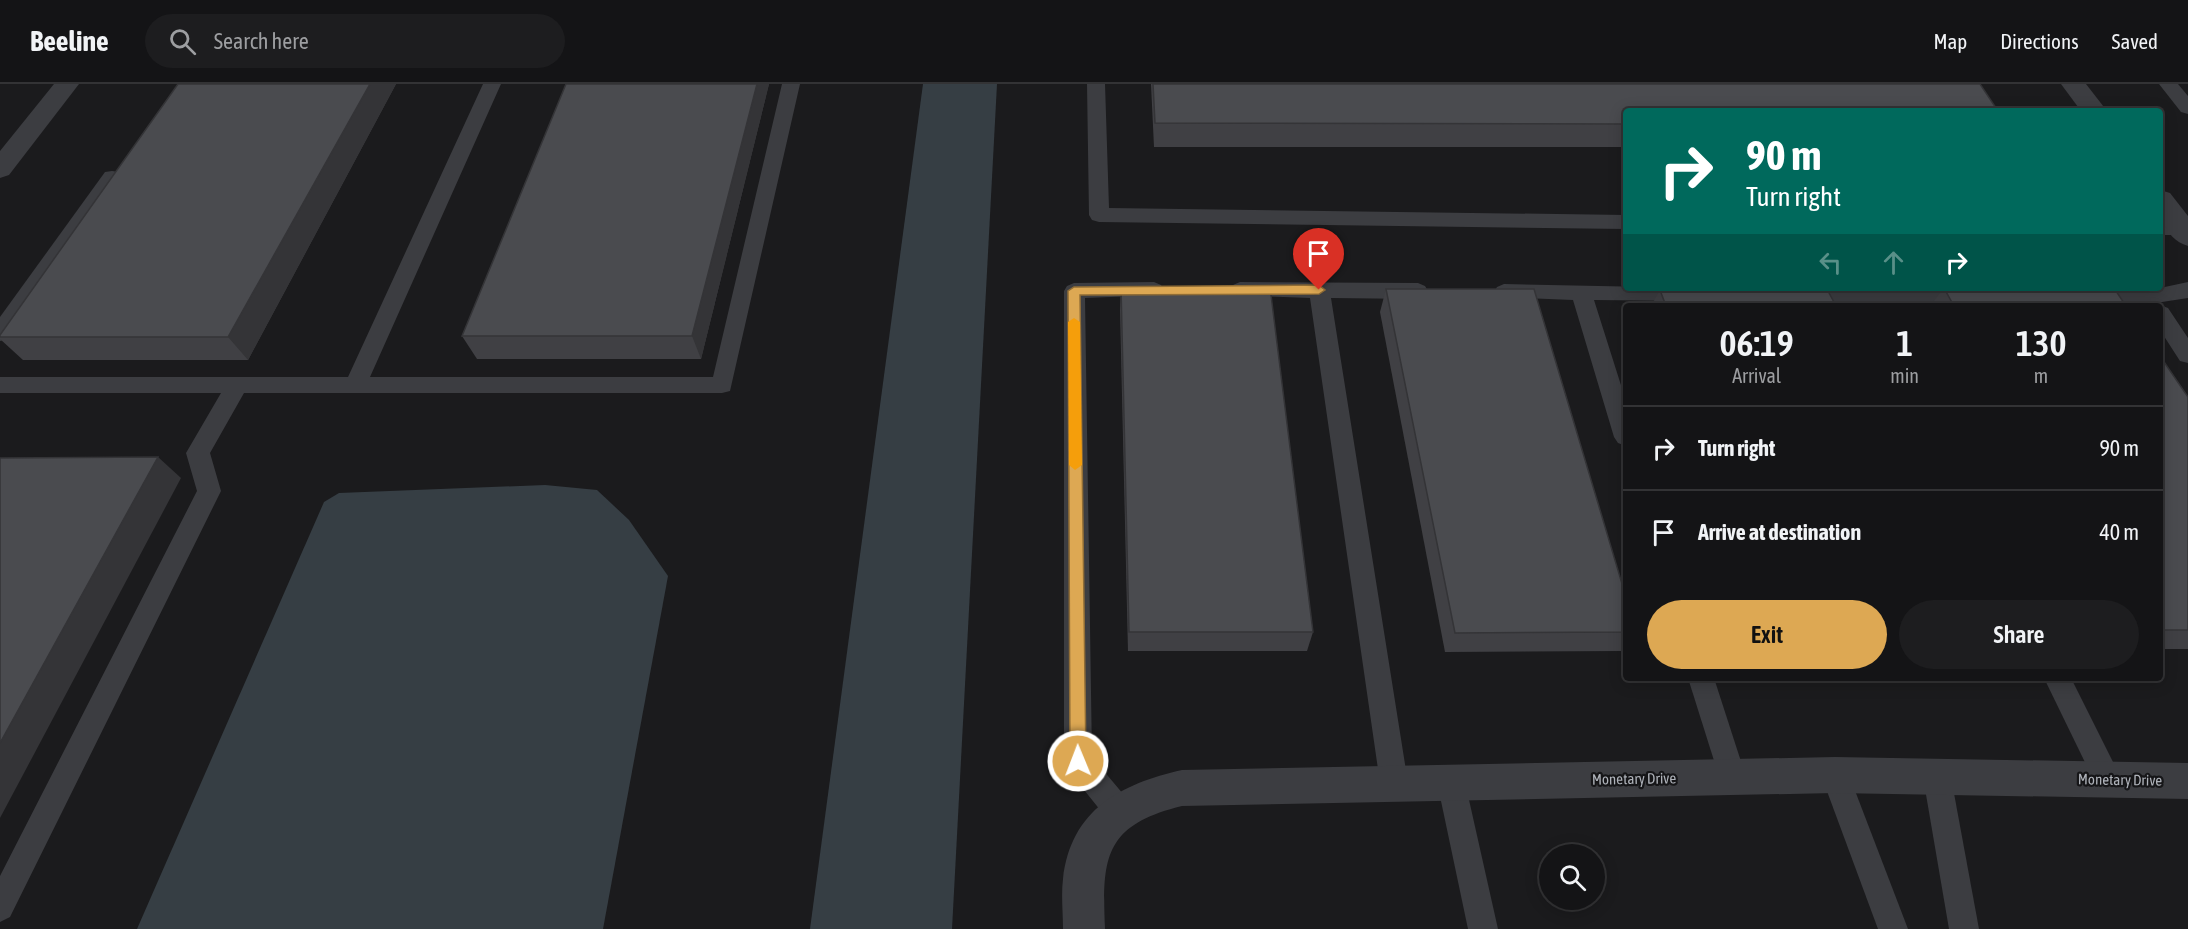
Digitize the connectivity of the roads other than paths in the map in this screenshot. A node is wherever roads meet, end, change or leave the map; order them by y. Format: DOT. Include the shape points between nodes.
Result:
graph roads {
  1 [pos="67,84"];
  2 [pos="492,84"];
  3 [pos="791,84"];
  4 [pos="1096,84"];
  5 [pos="2073,84"];
  6 [pos="2168,84"];
  7 [pos="2092,108"];
  8 [pos="2188,108"];
  9 [pos="124,161"];
  10 [pos="0,169"];
  11 [pos="2163,204"];
  12 [pos="1623,222"];
  13 [pos="2180,230"];
  14 [pos="1179,290"];
  15 [pos="1214,290"];
  16 [pos="1319,290"];
  17 [pos="2188,290"];
  18 [pos="1438,291"];
  19 [pos="1485,291"];
  20 [pos="1581,292"];
  21 [pos="1710,294"];
  22 [pos="1781,294"];
  23 [pos="1995,296"];
  24 [pos="2066,296"];
  25 [pos="1866,301"];
  26 [pos="2135,303"];
  27 [pos="2159,303"];
  28 [pos="2163,317"];
  29 [pos="0,333"];
  30 [pos="2188,355"];
  31 [pos="237,386"];
  32 [pos="354,387"];
  33 [pos="4,391"];
  34 [pos="1623,427"];
  35 [pos="1702,681"];
  36 [pos="2058,681"];
  37 [pos="1835,775"];
  38 [pos="1732,777"];
  39 [pos="1937,777"];
  40 [pos="2108,780"];
  41 [pos="2188,781"];
  42 [pos="1451,782"];
  43 [pos="1394,783"];
  44 [pos="1108,824"];
  45 [pos="0,907"];
  46 [pos="1084,929"];
  47 [pos="1483,929"];
  48 [pos="1893,929"];
  49 [pos="1964,929"];
  1 -- 10 [label="street"];
  2 -- 32 [label="lane"];
  3 -- 32 [label="lane" via="722,385"];
  4 -- 12 [label="lane" via="1099,215"];
  5 -- 7 [label="street"];
  6 -- 8 [label="lane"];
  9 -- 29 [label="lane"];
  11 -- 13 [label="street"];
  14 -- 44 [label="lane" via="1074,291 1078,761"];
  15 -- 16 [label="lane"];
  16 -- 18 [label="lane"];
  16 -- 43 [label="lane"];
  17 -- 27 [label="lane"];
  19 -- 20 [label="lane"];
  20 -- 21 [label="lane"];
  20 -- 34 [label="lane"];
  22 -- 25 [label="lane"];
  23 -- 25 [label="lane"];
  24 -- 26 [label="lane"];
  28 -- 30 [label="lane"];
  31 -- 32 [label="lane"];
  31 -- 33 [label="lane"];
  31 -- 45 [label="lane" via="198,453 209,491"];
  35 -- 38 [label="lane"];
  36 -- 40 [label="lane"];
  37 -- 38 [label="street, Monetary Drive"];
  37 -- 39 [label="street, Monetary Drive"];
  37 -- 48 [label="lane"];
  38 -- 42 [label="street, Monetary Drive"];
  39 -- 40 [label="street, Monetary Drive"];
  39 -- 49 [label="lane"];
  40 -- 41 [label="street, Monetary Drive"];
  42 -- 43 [label="street, Monetary Drive"];
  42 -- 47 [label="lane"];
  43 -- 44 [label="street, Monetary Drive" via="1182,788 1149,794"];
  44 -- 46 [label="street" via="1084,870"];
}
